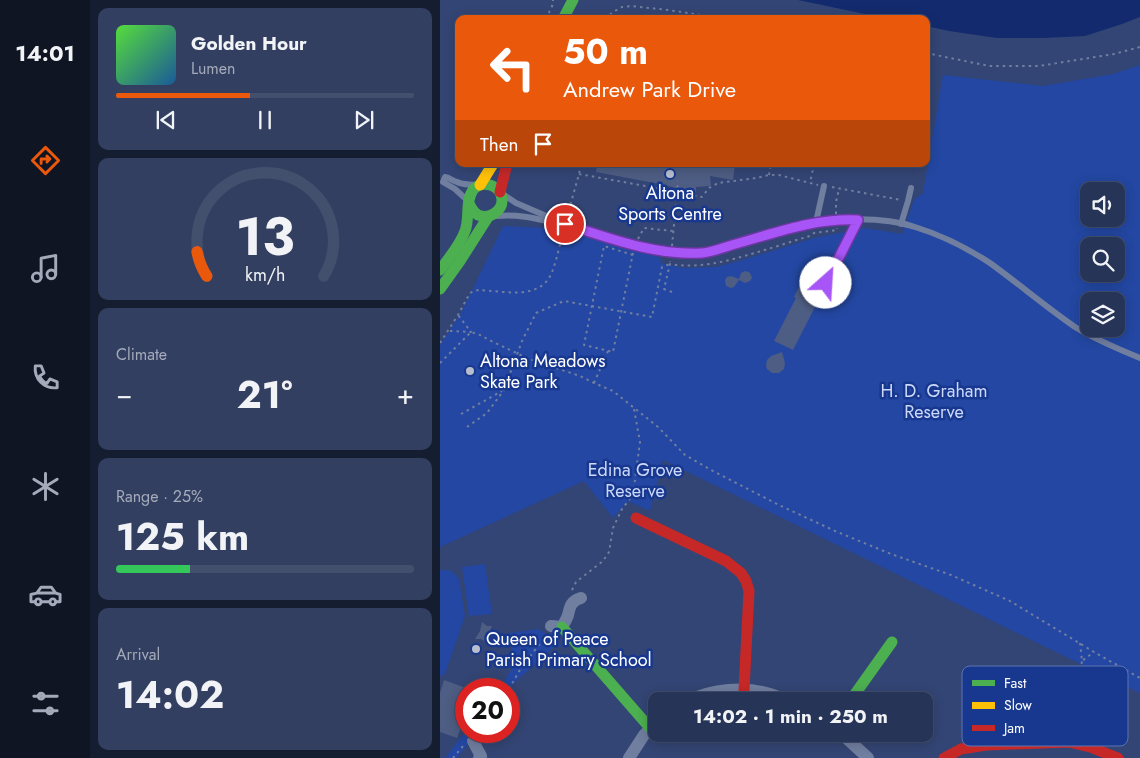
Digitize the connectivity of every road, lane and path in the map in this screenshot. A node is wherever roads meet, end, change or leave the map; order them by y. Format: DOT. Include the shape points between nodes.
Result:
graph roads {
  1 [pos="553,0"];
  2 [pos="573,0"];
  3 [pos="548,15"];
  4 [pos="567,15"];
  5 [pos="610,15"];
  6 [pos="701,15"];
  7 [pos="1140,47"];
  8 [pos="930,54"];
  9 [pos="491,167"];
  10 [pos="506,167"];
  11 [pos="581,167"];
  12 [pos="770,167"];
  13 [pos="813,167"];
  14 [pos="580,174"];
  15 [pos="769,175"];
  16 [pos="678,181"];
  17 [pos="810,183"];
  18 [pos="479,185"];
  19 [pos="824,186"];
  20 [pos="911,188"];
  21 [pos="839,189"];
  22 [pos="500,193"];
  23 [pos="678,193"];
  24 [pos="908,201"];
  25 [pos="469,202"];
  26 [pos="490,216"];
  27 [pos="836,220"];
  28 [pos="858,220"];
  29 [pos="816,222"];
  30 [pos="565,224"];
  31 [pos="901,224"];
  32 [pos="674,231"];
  33 [pos="635,245"];
  34 [pos="671,253"];
  35 [pos="670,264"];
  36 [pos="440,270"];
  37 [pos="826,283"];
  38 [pos="440,289"];
  39 [pos="672,292"];
  40 [pos="592,306"];
  41 [pos="621,312"];
  42 [pos="458,315"];
  43 [pos="448,331"];
  44 [pos="471,332"];
  45 [pos="440,343"];
  46 [pos="608,351"];
  47 [pos="517,353"];
  48 [pos="1140,358"];
  49 [pos="440,363"];
  50 [pos="594,383"];
  51 [pos="504,390"];
  52 [pos="634,408"];
  53 [pos="461,414"];
  54 [pos="467,428"];
  55 [pos="633,495"];
  56 [pos="636,518"];
  57 [pos="580,598"];
  58 [pos="556,627"];
  59 [pos="892,642"];
  60 [pos="1080,643"];
  61 [pos="1094,652"];
  62 [pos="1082,662"];
  63 [pos="1081,666"];
  64 [pos="1119,666"];
  65 [pos="1128,671"];
  66 [pos="1140,678"];
  67 [pos="744,690"];
  68 [pos="716,692"];
  69 [pos="756,692"];
  70 [pos="856,692"];
  71 [pos="648,721"];
  72 [pos="648,731"];
  73 [pos="851,742"];
  74 [pos="474,743"];
  75 [pos="980,746"];
  76 [pos="1086,746"];
  77 [pos="482,757"];
  78 [pos="629,758"];
  79 [pos="868,758"];
  80 [pos="944,758"];
  81 [pos="1118,758"];
  1 -- 3 [label="path"];
  2 -- 4 [label="street"];
  5 -- 6 [label="path" via="622,7 631,6"];
  7 -- 8 [label="path" via="1039,66 989,66"];
  9 -- 18 [label="street"];
  10 -- 22 [label="street"];
  11 -- 14 [label="path"];
  12 -- 15 [label="path"];
  13 -- 17 [label="path"];
  14 -- 23 [label="path"];
  14 -- 30 [label="path"];
  15 -- 17 [label="path"];
  15 -- 23 [label="path" via="718,182 702,197"];
  16 -- 23 [label="path"];
  17 -- 19 [label="path"];
  18 -- 22 [label="street" via="491,185"];
  18 -- 25 [label="street" via="471,192"];
  18 -- 25 [label="lane" via="464,185 447,177 444,179 443,182"];
  19 -- 21 [label="path"];
  19 -- 29 [label="lane"];
  20 -- 24 [label="lane"];
  21 -- 24 [label="path"];
  21 -- 27 [label="path"];
  22 -- 26 [label="street" via="502,204"];
  22 -- 30 [label="lane"];
  23 -- 32 [label="path"];
  24 -- 31 [label="lane"];
  25 -- 26 [label="street" via="474,212 483,217"];
  25 -- 36 [label="street" via="465,231"];
  26 -- 30 [label="lane" via="524,216"];
  26 -- 38 [label="street"];
  27 -- 28 [label="lane"];
  27 -- 29 [label="lane"];
  27 -- 35 [label="path" via="837,230 814,233 729,261 712,265"];
  28 -- 31 [label="lane" via="885,220"];
  28 -- 37 [label="lane"];
  29 -- 34 [label="lane" via="704,253"];
  30 -- 33 [label="lane"];
  30 -- 42 [label="path" via="552,273 541,286 524,292 474,291"];
  31 -- 48 [label="lane" via="963,246 1076,327"];
  32 -- 33 [label="path" via="644,228"];
  32 -- 34 [label="path"];
  33 -- 34 [label="lane"];
  34 -- 35 [label="path"];
  35 -- 39 [label="path" via="664,289"];
  35 -- 41 [label="path" via="662,267 652,317"];
  40 -- 41 [label="path"];
  40 -- 41 [label="path" via="604,246 632,255"];
  40 -- 46 [label="path" via="584,345"];
  40 -- 47 [label="path" via="564,301 536,313"];
  41 -- 46 [label="path" via="613,352"];
  42 -- 43 [label="path"];
  42 -- 44 [label="path"];
  43 -- 44 [label="path"];
  43 -- 45 [label="path"];
  44 -- 47 [label="path"];
  44 -- 49 [label="path"];
  46 -- 50 [label="path"];
  47 -- 50 [label="path"];
  47 -- 51 [label="path"];
  50 -- 52 [label="path" via="613,391"];
  51 -- 53 [label="path"];
  51 -- 54 [label="path" via="487,413"];
  52 -- 55 [label="path" via="640,442"];
  52 -- 60 [label="path" via="685,454 711,470 835,531 1010,601"];
  56 -- 67 [label="street" via="726,562 741,573 749,591"];
  57 -- 58 [label="street" via="570,604 567,616"];
  58 -- 71 [label="street"];
  59 -- 70 [label="street"];
  60 -- 61 [label="path"];
  60 -- 62 [label="path"];
  61 -- 62 [label="path"];
  61 -- 64 [label="path"];
  62 -- 63 [label="path"];
  65 -- 66 [label="path"];
  67 -- 68 [label="street"];
  67 -- 69 [label="street"];
  72 -- 78 [label="street"];
  73 -- 79 [label="street"];
  74 -- 77 [label="street"];
  75 -- 80 [label="street" via="961,749"];
  76 -- 81 [label="street"];
}
